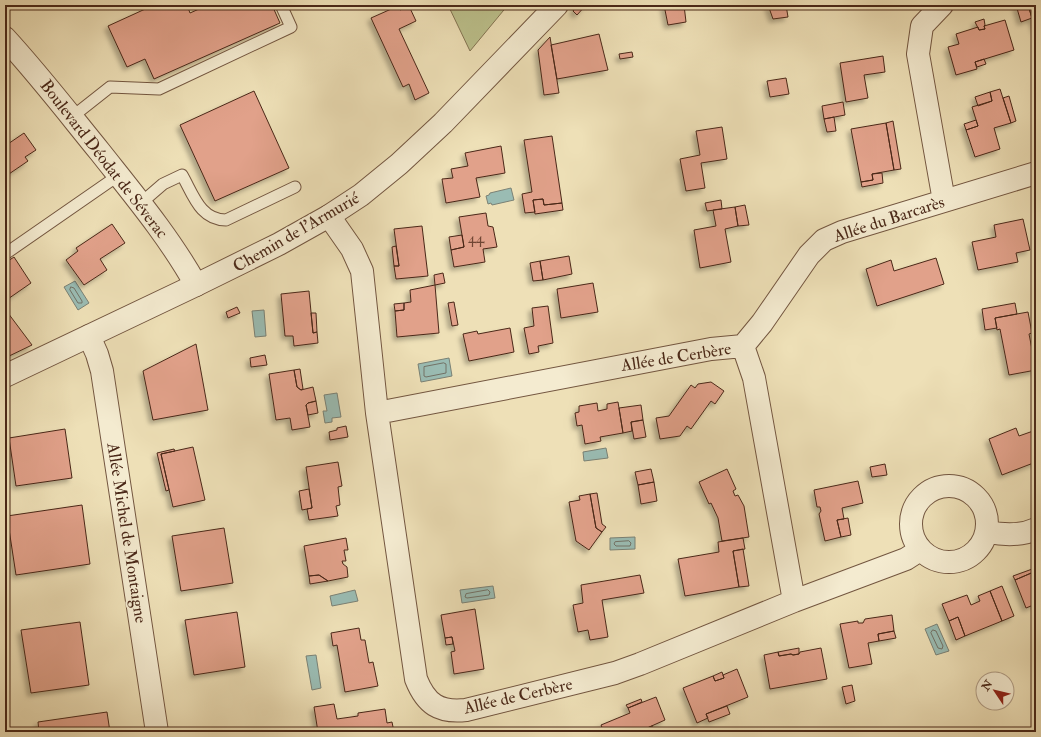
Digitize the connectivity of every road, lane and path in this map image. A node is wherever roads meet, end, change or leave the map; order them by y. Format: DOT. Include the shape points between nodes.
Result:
graph roads {
  1 [pos="281,5"];
  2 [pos="557,5"];
  3 [pos="942,5"];
  4 [pos="5,38"];
  5 [pos="72,117"];
  6 [pos="1036,173"];
  7 [pos="119,175"];
  8 [pos="295,187"];
  9 [pos="944,201"];
  10 [pos="141,203"];
  11 [pos="329,216"];
  12 [pos="5,254"];
  13 [pos="196,286"];
  14 [pos="89,336"];
  15 [pos="743,346"];
  16 [pos="5,376"];
  17 [pos="377,413"];
  18 [pos="1036,529"];
  19 [pos="988,532"];
  20 [pos="920,550"];
  21 [pos="794,601"];
  22 [pos="157,732"];
  1 -- 5 [label="lane" via="291,27 159,89 110,87"];
  2 -- 11 [label="street, Chemin de l'Armurié" via="399,164 361,195"];
  3 -- 9 [label="street" via="922,26 918,54"];
  4 -- 5 [label="street, Boulevard Déodat de Séverac" via="37,72"];
  5 -- 7 [label="street, Boulevard Déodat de Séverac"];
  6 -- 9 [label="street, Allée du Barcarès"];
  7 -- 10 [label="street, Boulevard Déodat de Séverac"];
  7 -- 12 [label="lane"];
  8 -- 10 [label="lane" via="226,220 211,218 205,214 182,175 163,184"];
  9 -- 15 [label="street, Allée du Barcarès" via="842,232 824,240 809,255"];
  10 -- 13 [label="street, Boulevard Déodat de Séverac"];
  11 -- 13 [label="street, Chemin de l'Armurié"];
  11 -- 17 [label="street, Allée de Cerbère" via="352,249 362,271"];
  13 -- 14 [label="street, Chemin de l'Armurié"];
  14 -- 16 [label="street, Chemin de l'Armurié"];
  14 -- 22 [label="street, Allée Michel de Montaigne" via="98,354 102,371"];
  15 -- 17 [label="street, Allée de Cerbère" via="711,349"];
  15 -- 21 [label="street, Allée de Cerbère" via="754,378"];
  17 -- 21 [label="street, Allée de Cerbère" via="416,679 427,700 444,710 466,710 615,673"];
  18 -- 19 [label="street" via="1028,533 1012,534"];
  19 -- 20 [label="street" via="982,545 960,562 945,563 932,559"];
  19 -- 20 [label="street" via="987,512 976,495 959,486 939,486 922,496 912,513 911,533"];
  20 -- 21 [label="street, Allée de Cerbère" via="906,559"];
}
